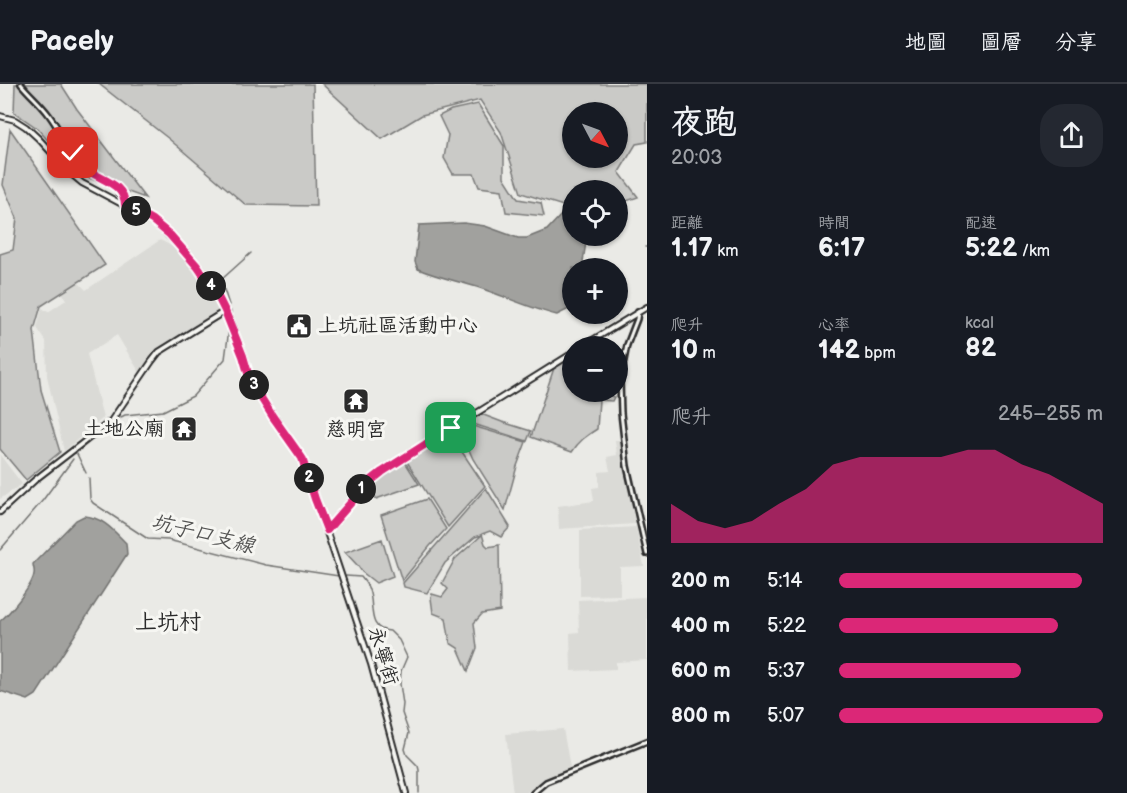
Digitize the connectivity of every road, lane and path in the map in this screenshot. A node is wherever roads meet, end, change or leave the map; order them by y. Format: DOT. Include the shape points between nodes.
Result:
graph roads {
  1 [pos="21,84"];
  2 [pos="0,116"];
  3 [pos="125,205"];
  4 [pos="647,307"];
  5 [pos="225,311"];
  6 [pos="638,312"];
  7 [pos="599,336"];
  8 [pos="562,360"];
  9 [pos="0,512"];
  10 [pos="327,530"];
  11 [pos="647,554"];
  12 [pos="647,741"];
  13 [pos="406,793"];
  14 [pos="533,793"];
  1 -- 3 [label="street" via="50,116 83,167 116,185"];
  2 -- 3 [label="street, 永寧街" via="32,132 82,183"];
  3 -- 5 [label="street, 永寧街" via="152,220 184,250"];
  4 -- 6 [label="street"];
  5 -- 9 [label="street" via="159,352 111,421"];
  5 -- 10 [label="street, 永寧街" via="250,380 302,458"];
  6 -- 7 [label="street"];
  6 -- 11 [label="street" via="621,371 621,413 627,466"];
  8 -- 10 [label="street" via="382,472 362,488"];
  10 -- 13 [label="street, 永寧街" via="371,664"];
  12 -- 14 [label="street" via="546,782"];
}
